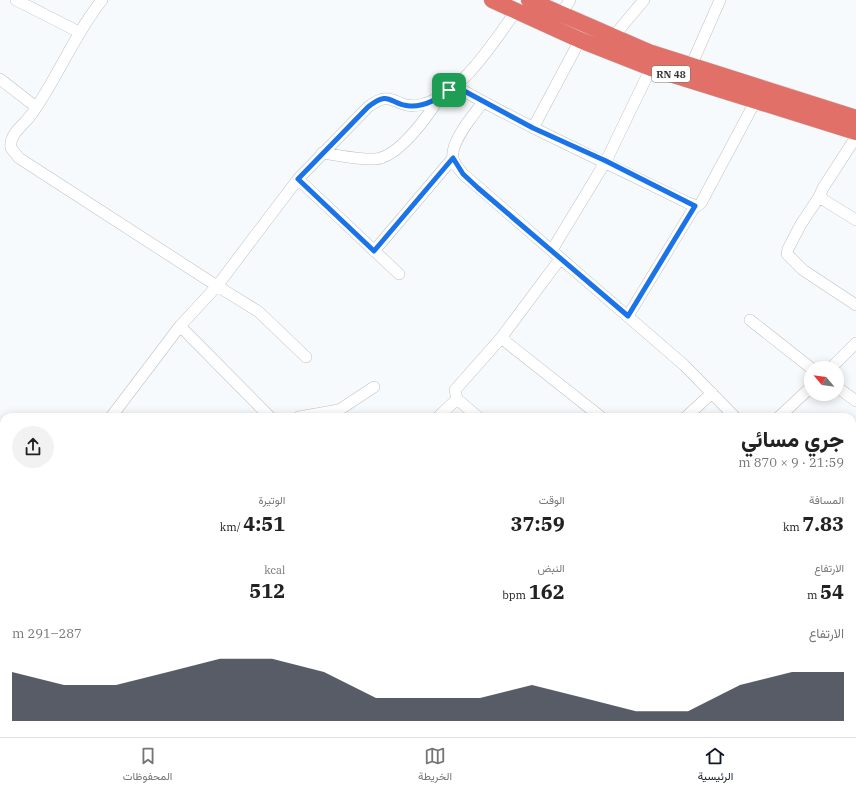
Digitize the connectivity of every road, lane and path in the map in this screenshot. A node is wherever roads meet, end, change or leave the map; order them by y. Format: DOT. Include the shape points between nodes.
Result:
graph roads {
  1 [pos="16,0"];
  2 [pos="102,0"];
  3 [pos="492,0"];
  4 [pos="529,0"];
  5 [pos="570,0"];
  6 [pos="644,0"];
  7 [pos="720,0"];
  8 [pos="516,11"];
  9 [pos="561,14"];
  10 [pos="79,32"];
  11 [pos="613,37"];
  12 [pos="580,40"];
  13 [pos="691,66"];
  14 [pos="650,68"];
  15 [pos="0,79"];
  16 [pos="455,86"];
  17 [pos="438,98"];
  18 [pos="483,102"];
  19 [pos="754,102"];
  20 [pos="36,107"];
  21 [pos="856,120"];
  22 [pos="533,128"];
  23 [pos="856,137"];
  24 [pos="322,153"];
  25 [pos="453,158"];
  26 [pos="606,161"];
  27 [pos="298,179"];
  28 [pos="819,197"];
  29 [pos="695,206"];
  30 [pos="856,220"];
  31 [pos="552,250"];
  32 [pos="374,251"];
  33 [pos="560,259"];
  34 [pos="399,274"];
  35 [pos="217,286"];
  36 [pos="856,305"];
  37 [pos="628,316"];
  38 [pos="750,320"];
  39 [pos="180,326"];
  40 [pos="501,338"];
  41 [pos="856,342"];
  42 [pos="306,357"];
  43 [pos="838,361"];
  44 [pos="804,362"];
  45 [pos="374,387"];
  46 [pos="844,392"];
  47 [pos="712,393"];
  48 [pos="804,394"];
  49 [pos="457,399"];
  50 [pos="856,401"];
  51 [pos="114,413"];
  52 [pos="266,413"];
  53 [pos="321,413"];
  54 [pos="442,413"];
  55 [pos="473,413"];
  56 [pos="596,413"];
  57 [pos="690,413"];
  58 [pos="731,413"];
  59 [pos="783,413"];
  1 -- 10 [label="street"];
  2 -- 10 [label="street"];
  3 -- 8 [label="highway, RN 48"];
  4 -- 9 [label="highway, RN 48"];
  5 -- 9 [label="street"];
  6 -- 11 [label="street"];
  7 -- 13 [label="street"];
  8 -- 12 [label="highway, RN 48"];
  8 -- 16 [label="street" via="484,55"];
  9 -- 11 [label="highway, RN 48"];
  10 -- 20 [label="street"];
  11 -- 13 [label="highway, RN 48"];
  12 -- 14 [label="highway, RN 48"];
  12 -- 22 [label="street"];
  13 -- 21 [label="highway, RN 48"];
  14 -- 19 [label="highway, RN 48"];
  14 -- 26 [label="street"];
  15 -- 20 [label="street"];
  16 -- 17 [label="street"];
  16 -- 18 [label="street"];
  17 -- 24 [label="street" via="418,106 409,106 391,99 379,99"];
  17 -- 24 [label="street" via="425,120 395,150 376,159"];
  18 -- 22 [label="street"];
  18 -- 25 [label="street" via="459,137"];
  19 -- 21 [label="highway, RN 48"];
  19 -- 29 [label="street" via="701,203"];
  20 -- 35 [label="street" via="10,142 11,148 19,158"];
  22 -- 26 [label="street"];
  23 -- 28 [label="street"];
  24 -- 27 [label="street"];
  25 -- 31 [label="street" via="468,179"];
  25 -- 32 [label="street"];
  26 -- 29 [label="street"];
  26 -- 31 [label="street"];
  27 -- 32 [label="street"];
  27 -- 35 [label="street"];
  28 -- 30 [label="street"];
  28 -- 36 [label="street" via="802,224 788,254 803,270"];
  29 -- 37 [label="street"];
  31 -- 33 [label="street"];
  32 -- 34 [label="street"];
  33 -- 37 [label="street"];
  33 -- 40 [label="street"];
  35 -- 39 [label="street"];
  35 -- 42 [label="street" via="259,312"];
  37 -- 47 [label="street"];
  38 -- 44 [label="street"];
  39 -- 51 [label="street"];
  39 -- 52 [label="street"];
  40 -- 49 [label="street" via="459,383 455,390"];
  40 -- 56 [label="street"];
  41 -- 43 [label="street"];
  45 -- 53 [label="street" via="339,410"];
  46 -- 50 [label="street"];
  47 -- 57 [label="street"];
  47 -- 58 [label="street"];
  48 -- 59 [label="street"];
  49 -- 54 [label="street"];
  49 -- 55 [label="street"];
}
